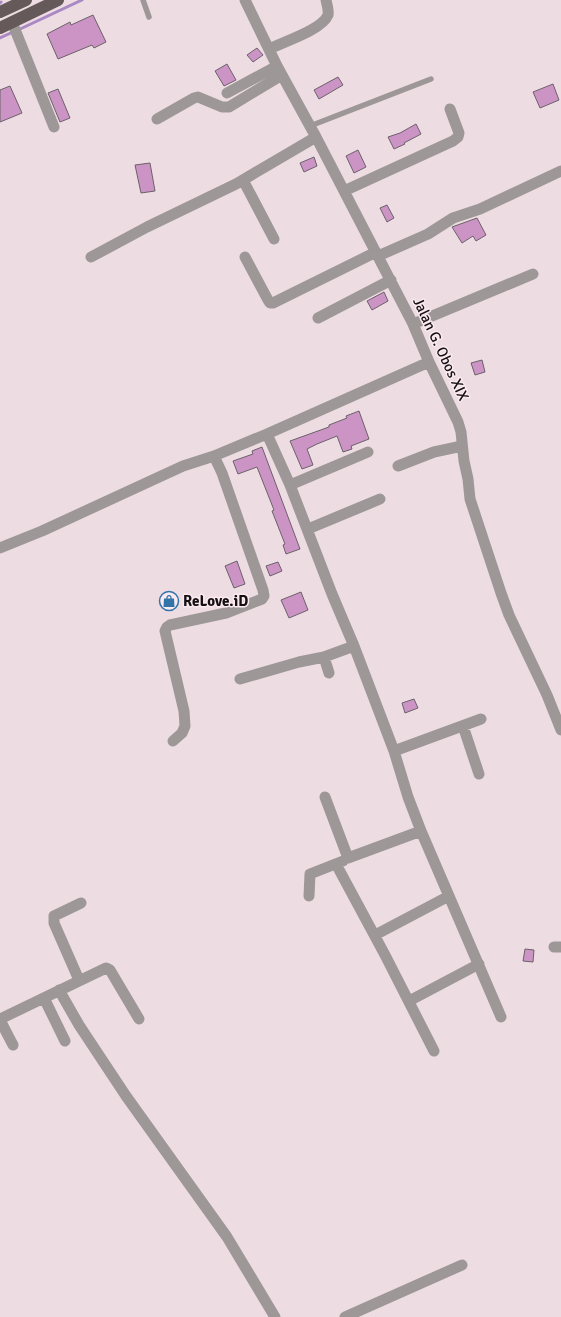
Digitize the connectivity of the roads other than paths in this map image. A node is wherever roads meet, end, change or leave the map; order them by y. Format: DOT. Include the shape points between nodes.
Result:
graph roads {
  1 [pos="26,0"];
  2 [pos="58,0"];
  3 [pos="142,0"];
  4 [pos="245,0"];
  5 [pos="326,0"];
  6 [pos="0,12"];
  7 [pos="149,17"];
  8 [pos="12,22"];
  9 [pos="0,28"];
  10 [pos="269,49"];
  11 [pos="280,70"];
  12 [pos="431,79"];
  13 [pos="227,93"];
  14 [pos="450,109"];
  15 [pos="157,119"];
  16 [pos="310,126"];
  17 [pos="54,127"];
  18 [pos="316,137"];
  19 [pos="561,171"];
  20 [pos="243,180"];
  21 [pos="344,191"];
  22 [pos="274,240"];
  23 [pos="377,254"];
  24 [pos="91,257"];
  25 [pos="245,257"];
  26 [pos="532,274"];
  27 [pos="391,280"];
  28 [pos="318,318"];
  29 [pos="413,324"];
  30 [pos="429,362"];
  31 [pos="267,434"];
  32 [pos="462,446"];
  33 [pos="368,452"];
  34 [pos="214,456"];
  35 [pos="398,466"];
  36 [pos="290,485"];
  37 [pos="380,499"];
  38 [pos="308,528"];
  39 [pos="0,548"];
  40 [pos="354,646"];
  41 [pos="324,658"];
  42 [pos="329,673"];
  43 [pos="240,679"];
  44 [pos="481,719"];
  45 [pos="463,726"];
  46 [pos="561,730"];
  47 [pos="173,741"];
  48 [pos="394,751"];
  49 [pos="480,774"];
  50 [pos="325,797"];
  51 [pos="421,831"];
  52 [pos="348,858"];
  53 [pos="336,864"];
  54 [pos="309,896"];
  55 [pos="449,896"];
  56 [pos="81,903"];
  57 [pos="375,935"];
  58 [pos="478,964"];
  59 [pos="78,980"];
  60 [pos="59,990"];
  61 [pos="44,998"];
  62 [pos="409,1001"];
  63 [pos="501,1017"];
  64 [pos="0,1019"];
  65 [pos="139,1019"];
  66 [pos="65,1041"];
  67 [pos="13,1045"];
  68 [pos="434,1051"];
  69 [pos="462,1265"];
  70 [pos="275,1317"];
  71 [pos="345,1317"];
  1 -- 6 [label="main road"];
  2 -- 8 [label="main road"];
  3 -- 7 [label="lane"];
  4 -- 10 [label="street, Jalan G. Obos XIX"];
  5 -- 10 [label="street" via="327,16 317,27"];
  8 -- 9 [label="main road"];
  8 -- 17 [label="street"];
  10 -- 11 [label="street, Jalan G. Obos XIX"];
  11 -- 13 [label="street"];
  11 -- 15 [label="street" via="229,107 222,107 198,97"];
  11 -- 16 [label="street, Jalan G. Obos XIX"];
  12 -- 16 [label="lane"];
  14 -- 21 [label="street" via="459,133 453,141"];
  16 -- 18 [label="street, Jalan G. Obos XIX"];
  18 -- 20 [label="street"];
  18 -- 21 [label="street, Jalan G. Obos XIX"];
  19 -- 23 [label="street" via="491,204 453,218 428,234"];
  20 -- 22 [label="street"];
  20 -- 24 [label="street"];
  21 -- 23 [label="street, Jalan G. Obos XIX"];
  23 -- 25 [label="street" via="273,303 268,300"];
  23 -- 27 [label="street, Jalan G. Obos XIX"];
  26 -- 29 [label="street"];
  27 -- 28 [label="street"];
  27 -- 29 [label="street, Jalan G. Obos XIX"];
  29 -- 30 [label="street, Jalan G. Obos XIX"];
  30 -- 31 [label="street"];
  30 -- 32 [label="street, Jalan G. Obos XIX" via="458,422"];
  31 -- 34 [label="street"];
  31 -- 36 [label="street"];
  32 -- 35 [label="street" via="434,452"];
  32 -- 46 [label="street, Jalan G. Obos XIX" via="470,499 501,593"];
  33 -- 36 [label="street"];
  34 -- 39 [label="street" via="183,466"];
  34 -- 47 [label="street" via="264,596 226,613 170,625 165,630 184,711 185,726 182,733"];
  36 -- 38 [label="street"];
  37 -- 38 [label="street"];
  38 -- 40 [label="street"];
  40 -- 41 [label="street"];
  40 -- 48 [label="street"];
  41 -- 42 [label="street"];
  41 -- 43 [label="street" via="299,662"];
  44 -- 45 [label="street"];
  45 -- 48 [label="street"];
  45 -- 49 [label="street"];
  48 -- 51 [label="street"];
  50 -- 52 [label="street"];
  51 -- 52 [label="street"];
  51 -- 55 [label="street"];
  52 -- 53 [label="street"];
  53 -- 54 [label="street" via="310,874"];
  53 -- 57 [label="street"];
  55 -- 57 [label="street"];
  55 -- 58 [label="street"];
  56 -- 59 [label="street" via="54,916 53,919"];
  57 -- 62 [label="street"];
  58 -- 62 [label="street"];
  58 -- 63 [label="street"];
  59 -- 60 [label="street"];
  59 -- 65 [label="street" via="108,968"];
  60 -- 61 [label="street"];
  60 -- 70 [label="street" via="126,1096 227,1237"];
  61 -- 64 [label="street"];
  61 -- 66 [label="street"];
  62 -- 68 [label="street"];
  64 -- 67 [label="street"];
  69 -- 71 [label="street"];
}
